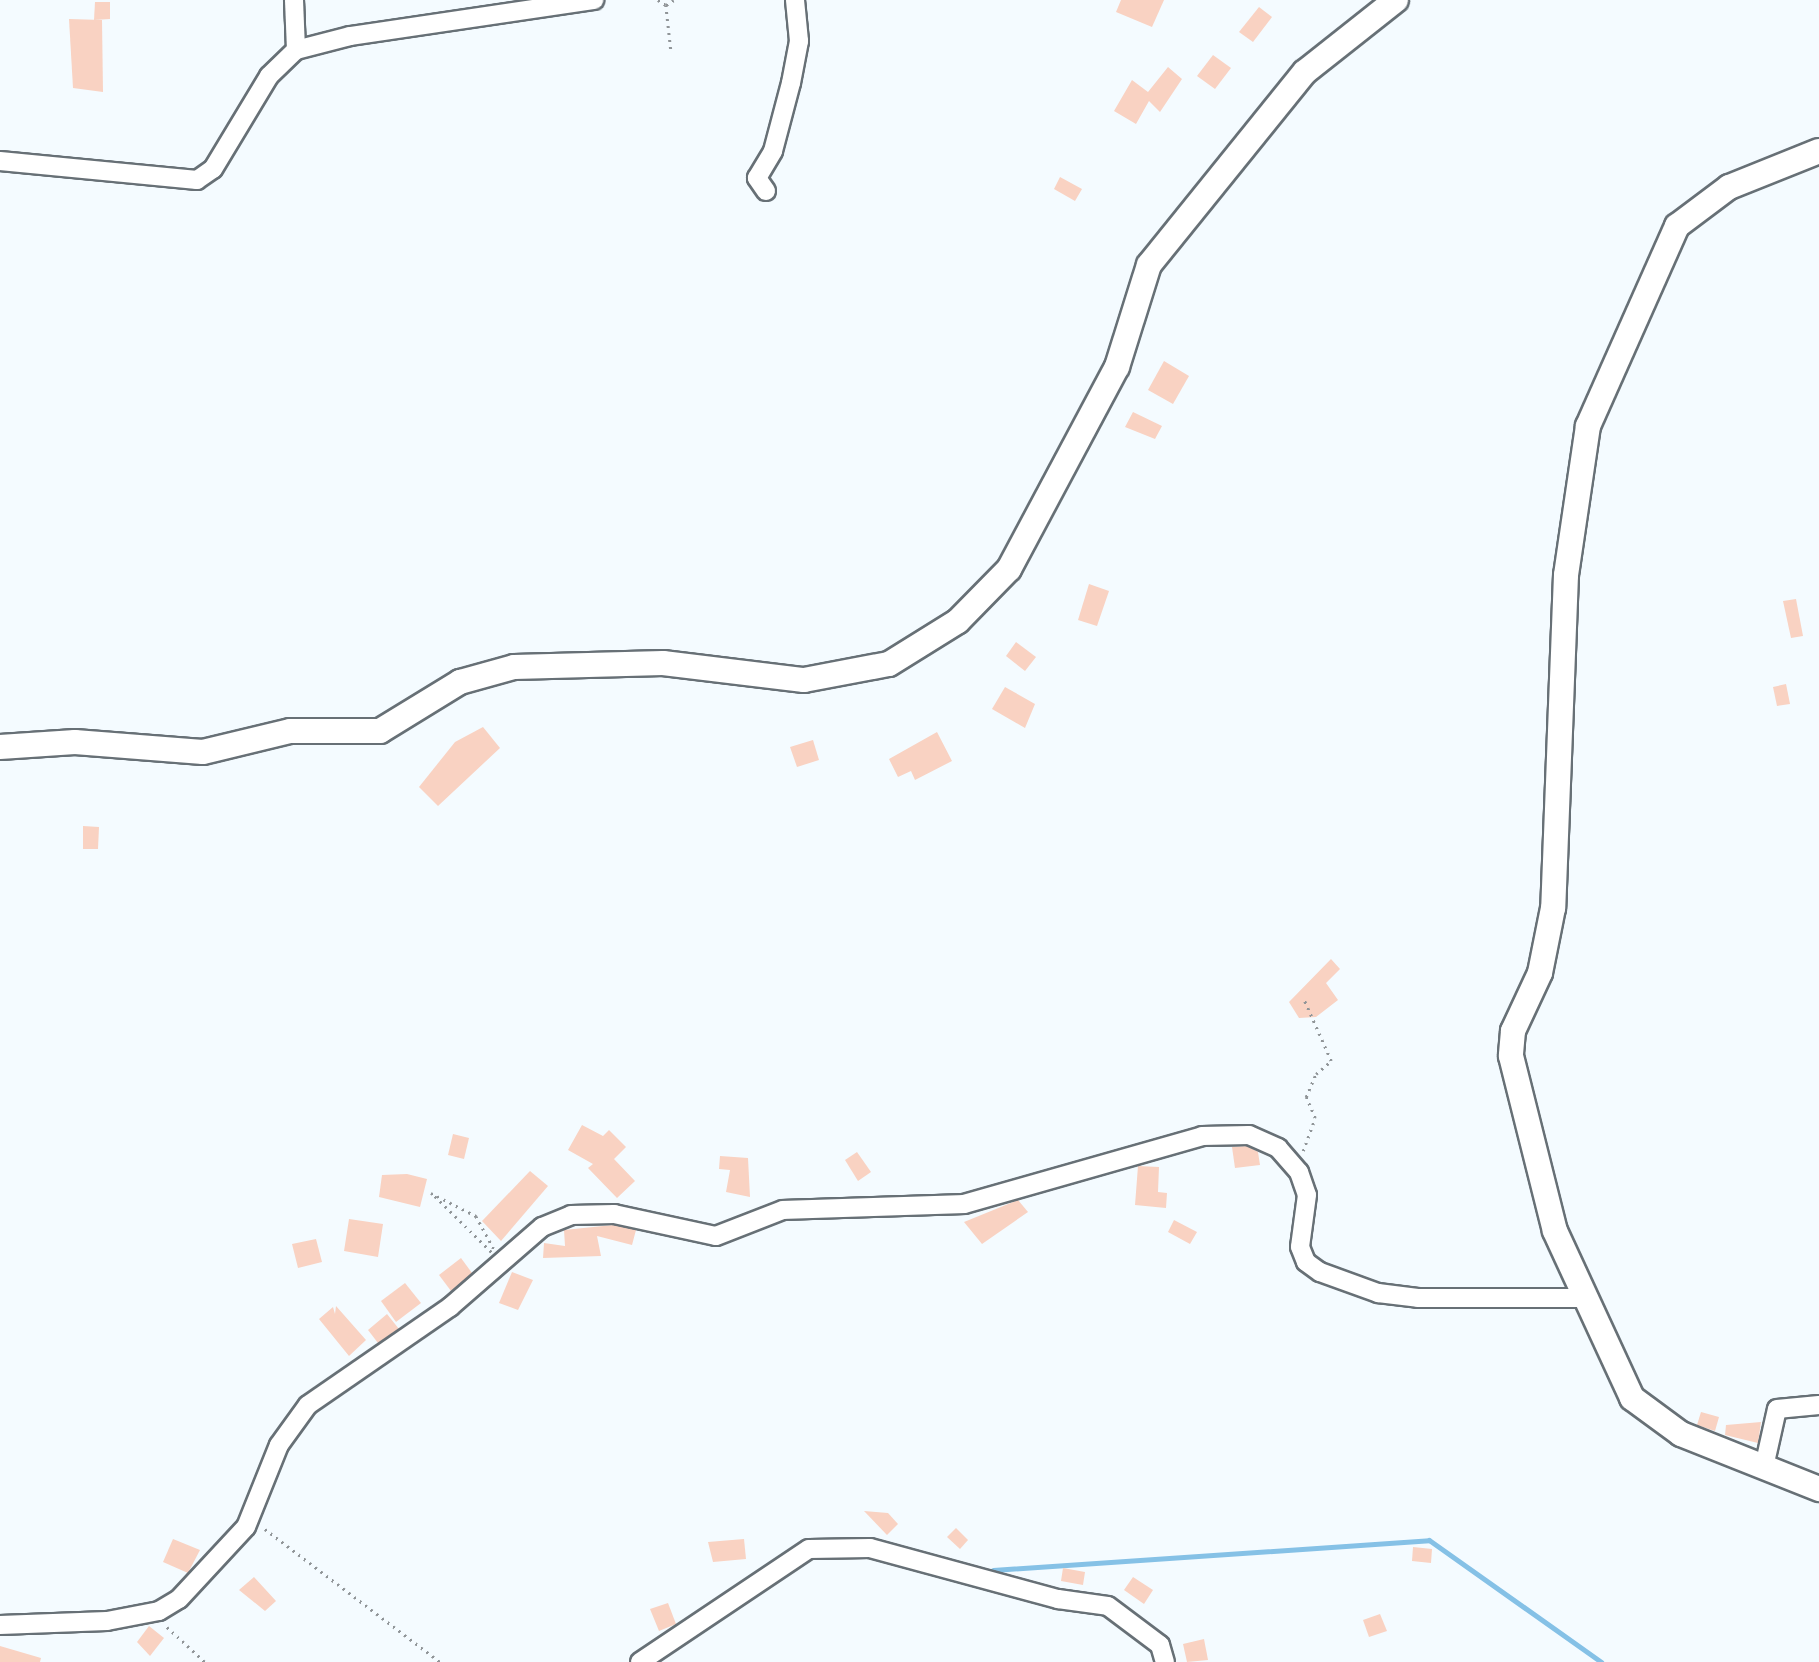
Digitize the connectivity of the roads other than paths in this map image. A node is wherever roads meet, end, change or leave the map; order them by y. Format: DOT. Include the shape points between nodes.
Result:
graph roads {
  1 [pos="294,0"];
  2 [pos="594,0"];
  3 [pos="795,0"];
  4 [pos="1396,0"];
  5 [pos="296,50"];
  6 [pos="1819,151"];
  7 [pos="0,161"];
  8 [pos="766,191"];
  9 [pos="0,747"];
  10 [pos="1582,1298"];
  11 [pos="1819,1405"];
  12 [pos="1764,1467"];
  13 [pos="1819,1489"];
  14 [pos="0,1625"];
  15 [pos="640,1662"];
  16 [pos="1165,1662"];
  1 -- 5 [label="street"];
  2 -- 5 [label="street" via="350,36"];
  3 -- 8 [label="street" via="799,41 791,83 773,151 757,178"];
  4 -- 9 [label="main road" via="1305,72 1149,265 1117,367 1010,569 958,621 888,664 804,680 663,663 514,667 460,682 380,731 290,731 204,752 75,742"];
  5 -- 7 [label="street" via="269,76 213,169 197,180"];
  6 -- 10 [label="main road" via="1729,187 1677,226 1601,394 1578,462 1566,575 1553,908 1540,973 1517,1018 1511,1056 1555,1231"];
  10 -- 12 [label="main road" via="1632,1398 1681,1434"];
  10 -- 14 [label="street" via="1418,1298 1378,1293 1320,1272 1306,1262 1300,1247 1307,1195 1299,1172 1264,1139 1216,1135 964,1204 783,1210 716,1236 614,1214 571,1215 542,1227 450,1307 329,1387 296,1416 250,1518 203,1578 159,1611 88,1623"];
  11 -- 12 [label="street" via="1777,1409"];
  12 -- 13 [label="main road"];
  15 -- 16 [label="street" via="809,1549 870,1548 1058,1599 1108,1606 1160,1645"];
}
